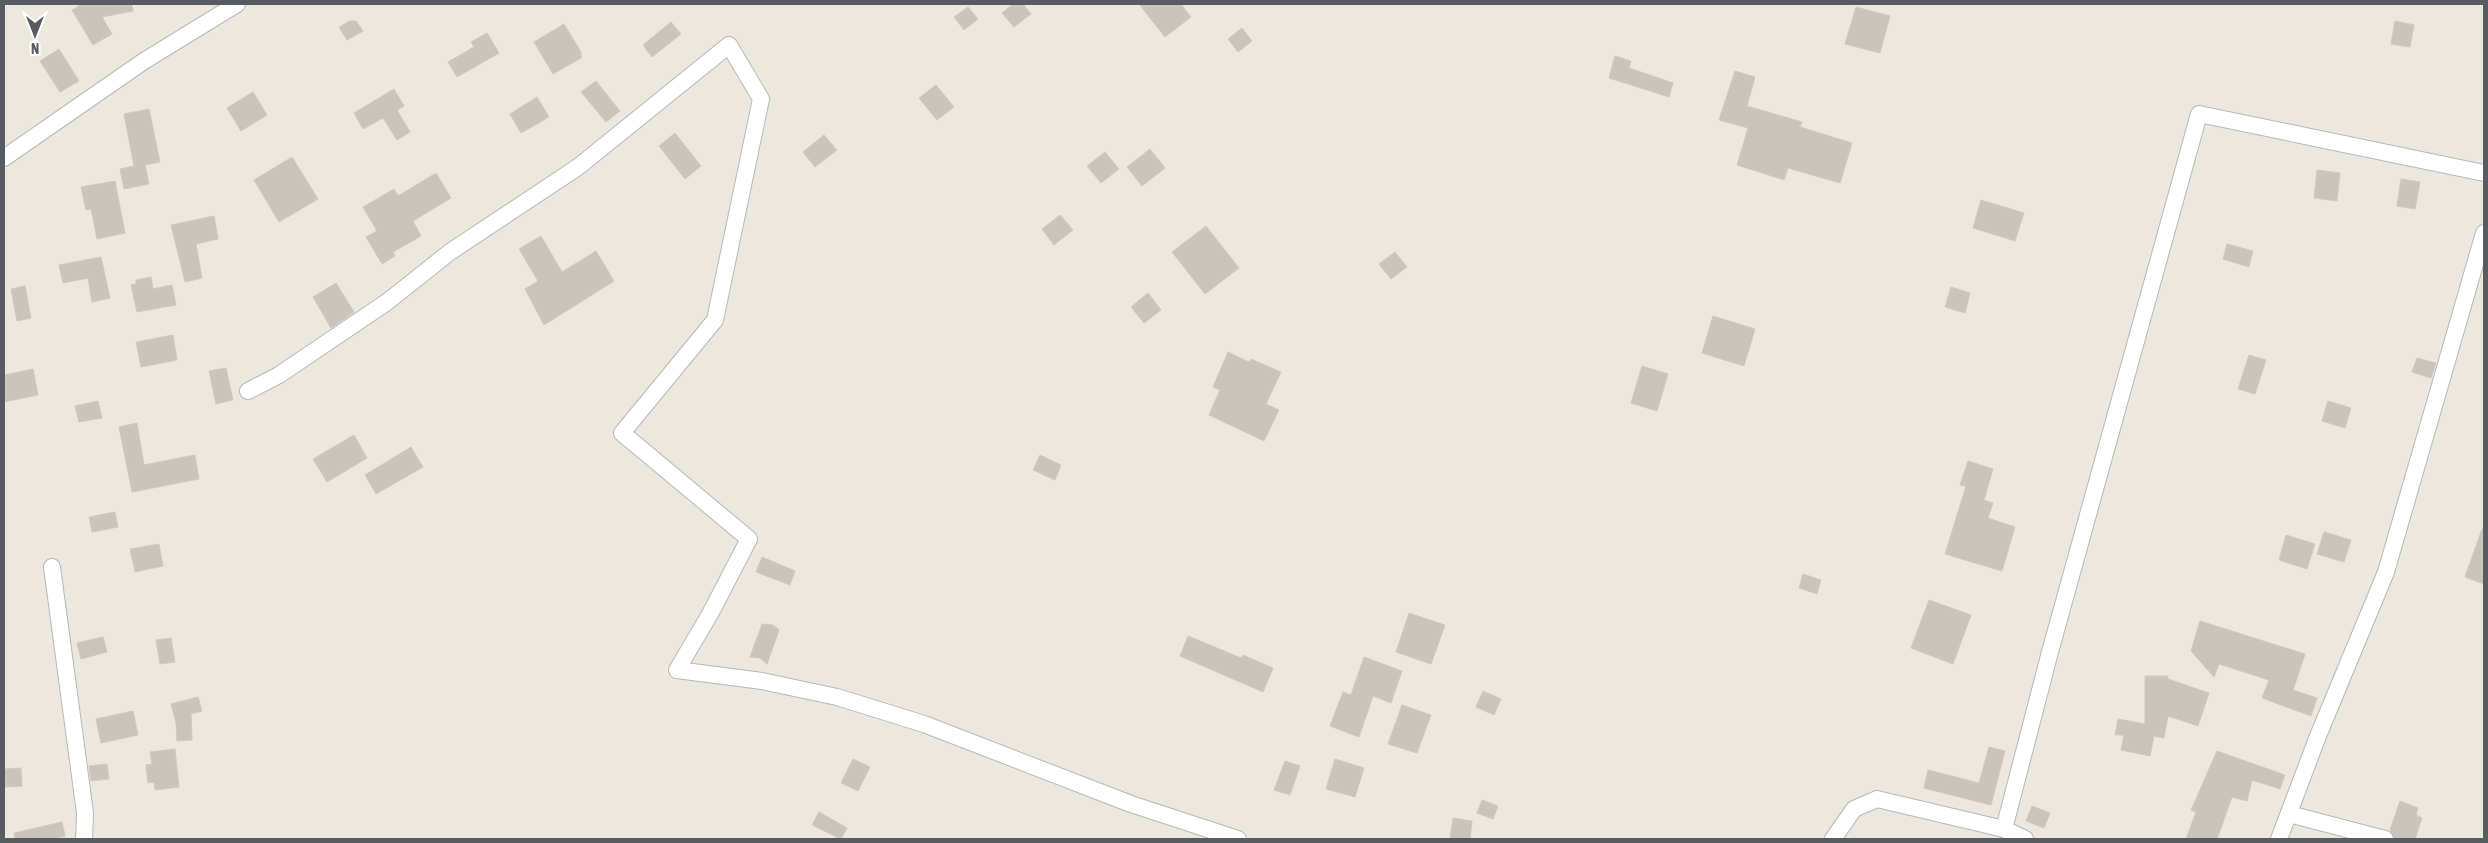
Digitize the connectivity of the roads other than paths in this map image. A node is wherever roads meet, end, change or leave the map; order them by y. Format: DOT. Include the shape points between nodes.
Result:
graph roads {
  1 [pos="237,4"];
  2 [pos="4,158"];
  3 [pos="2484,173"];
  4 [pos="2484,233"];
  5 [pos="248,391"];
  6 [pos="52,567"];
  7 [pos="2289,814"];
  8 [pos="2004,829"];
  9 [pos="84,839"];
  10 [pos="1238,839"];
  11 [pos="1833,839"];
  12 [pos="2025,839"];
  13 [pos="2278,839"];
  14 [pos="2385,839"];
  1 -- 2 [label="street" via="144,61"];
  3 -- 8 [label="street" via="2199,114"];
  4 -- 7 [label="street" via="2386,572"];
  5 -- 10 [label="street" via="279,375 364,318 450,252 578,167 729,45 761,99 715,320 622,433 749,539 677,670 762,681 837,697 924,724 1131,804"];
  6 -- 9 [label="street" via="85,813"];
  7 -- 13 [label="street"];
  7 -- 14 [label="street"];
  8 -- 11 [label="street" via="1877,799 1854,809"];
  8 -- 12 [label="street"];
}
